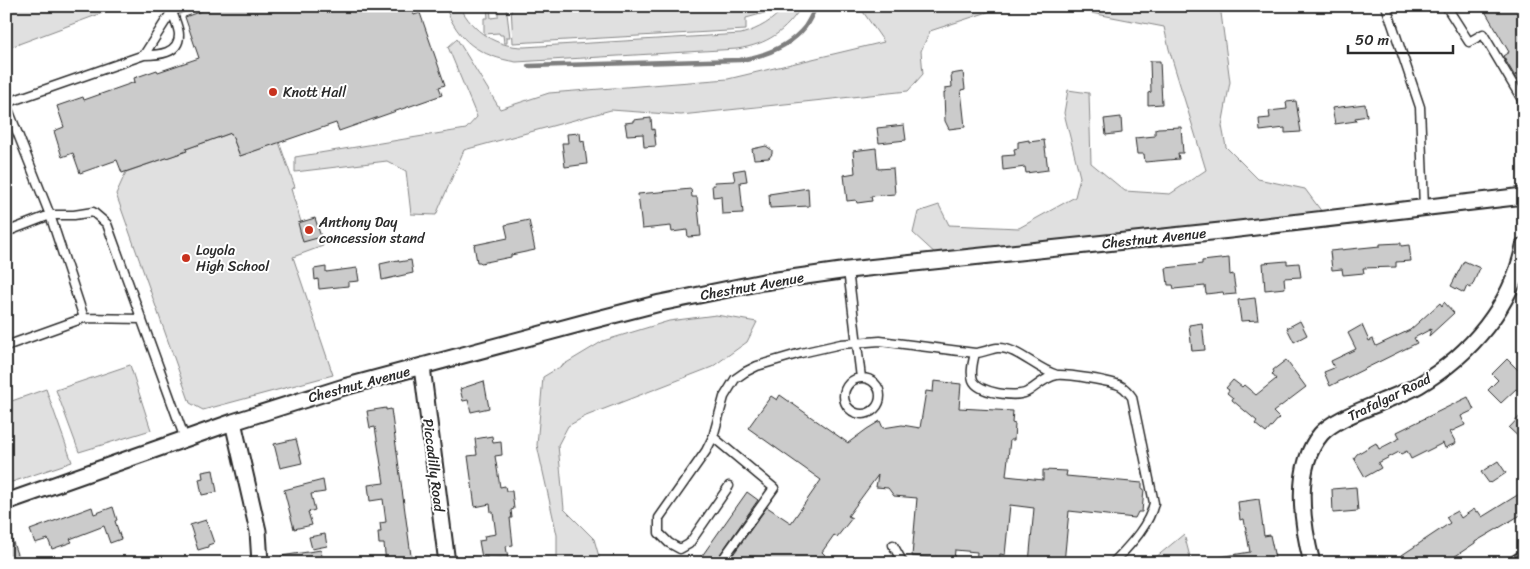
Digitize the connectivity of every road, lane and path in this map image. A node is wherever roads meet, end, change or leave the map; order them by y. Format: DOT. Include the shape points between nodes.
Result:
graph roads {
  1 [pos="185,6"];
  2 [pos="1386,6"];
  3 [pos="1446,6"];
  4 [pos="172,11"];
  5 [pos="144,54"];
  6 [pos="1524,102"];
  7 [pos="6,104"];
  8 [pos="1524,196"];
  9 [pos="1424,207"];
  10 [pos="50,215"];
  11 [pos="6,232"];
  12 [pos="1524,246"];
  13 [pos="848,270"];
  14 [pos="84,318"];
  15 [pos="142,319"];
  16 [pos="857,343"];
  17 [pos="6,346"];
  18 [pos="975,354"];
  19 [pos="422,367"];
  20 [pos="1057,375"];
  21 [pos="861,378"];
  22 [pos="233,422"];
  23 [pos="713,437"];
  24 [pos="185,439"];
  25 [pos="729,486"];
  26 [pos="6,502"];
  27 [pos="893,545"];
  28 [pos="1524,558"];
  29 [pos="260,563"];
  30 [pos="447,563"];
  31 [pos="720,563"];
  32 [pos="903,563"];
  33 [pos="1113,563"];
  34 [pos="1312,563"];
  35 [pos="1517,563"];
  1 -- 4 [label="lane"];
  2 -- 9 [label="lane" via="1420,107"];
  3 -- 6 [label="lane" via="1469,42 1484,34"];
  4 -- 5 [label="lane"];
  4 -- 5 [label="lane" via="179,34 177,43 173,49 160,55"];
  5 -- 7 [label="lane"];
  7 -- 10 [label="lane"];
  8 -- 9 [label="street, Chestnut Avenue"];
  9 -- 13 [label="street, Chestnut Avenue"];
  10 -- 11 [label="lane"];
  10 -- 14 [label="lane"];
  10 -- 15 [label="lane" via="94,212 107,224"];
  12 -- 34 [label="street, Trafalgar Road" via="1510,287 1492,319 1470,347 1418,385 1334,424 1321,434 1305,466 1302,483"];
  13 -- 16 [label="lane"];
  13 -- 19 [label="street, Chestnut Avenue" via="763,282 660,304"];
  14 -- 15 [label="lane"];
  14 -- 17 [label="lane"];
  15 -- 24 [label="lane"];
  16 -- 18 [label="lane" via="880,341"];
  16 -- 21 [label="lane"];
  16 -- 23 [label="lane" via="801,353 745,372 735,379 724,398"];
  18 -- 20 [label="lane" via="997,348 1009,350"];
  18 -- 20 [label="lane" via="972,378 975,384 990,392 1020,394"];
  19 -- 22 [label="street, Chestnut Avenue" via="344,387"];
  19 -- 30 [label="street, Piccadilly Road"];
  20 -- 33 [label="lane" via="1110,382 1126,389 1132,397 1154,503 1144,526"];
  21 -- 21 [label="lane" via="850,382 844,399 850,410 861,414 872,411 880,396 877,385"];
  22 -- 24 [label="street, Chestnut Avenue"];
  22 -- 29 [label="street" via="258,531"];
  23 -- 25 [label="lane" via="659,518 659,533 680,549 689,544"];
  23 -- 31 [label="lane" via="774,488"];
  24 -- 26 [label="street, Chestnut Avenue"];
  27 -- 32 [label="lane"];
  28 -- 35 [label="street"];
}
